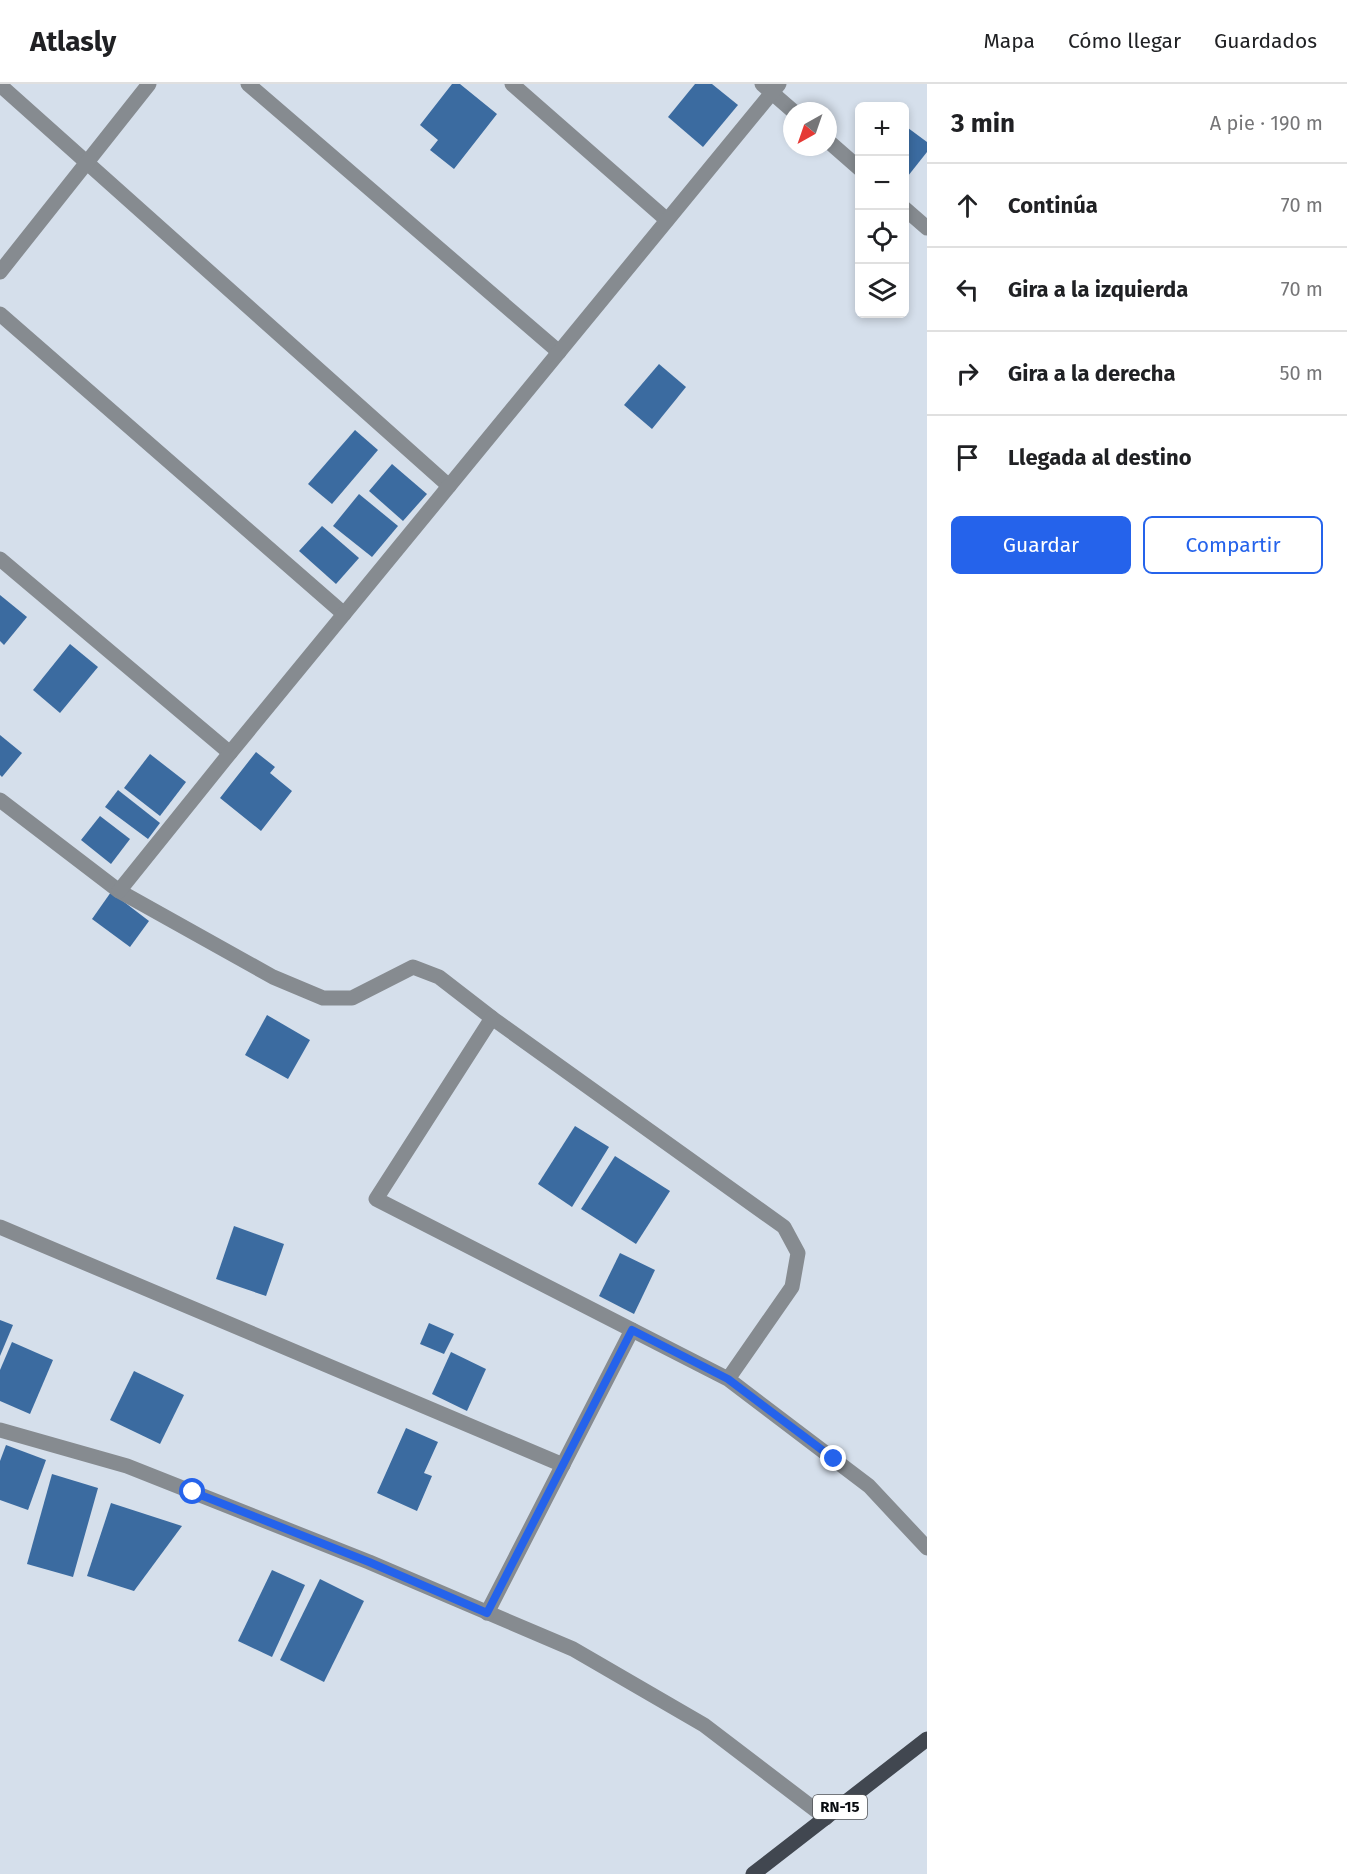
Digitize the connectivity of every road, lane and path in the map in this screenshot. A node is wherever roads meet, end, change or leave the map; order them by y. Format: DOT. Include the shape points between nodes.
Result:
graph roads {
  1 [pos="149,84"];
  2 [pos="248,84"];
  3 [pos="512,84"];
  4 [pos="0,85"];
  5 [pos="771,87"];
  6 [pos="785,102"];
  7 [pos="837,149"];
  8 [pos="87,163"];
  9 [pos="855,165"];
  10 [pos="906,210"];
  11 [pos="667,220"];
  12 [pos="927,228"];
  13 [pos="0,272"];
  14 [pos="0,314"];
  15 [pos="559,352"];
  16 [pos="449,486"];
  17 [pos="0,560"];
  18 [pos="344,614"];
  19 [pos="230,753"];
  20 [pos="0,800"];
  21 [pos="119,891"];
  22 [pos="492,1018"];
  23 [pos="0,1227"];
  24 [pos="632,1330"];
  25 [pos="728,1379"];
  26 [pos="0,1430"];
  27 [pos="563,1465"];
  28 [pos="927,1548"];
  29 [pos="487,1613"];
  30 [pos="927,1739"];
  31 [pos="826,1818"];
  32 [pos="753,1874"];
  1 -- 8 [label="street"];
  2 -- 15 [label="street"];
  3 -- 11 [label="street"];
  4 -- 8 [label="street"];
  5 -- 6 [label="street"];
  5 -- 11 [label="street"];
  7 -- 9 [label="street"];
  8 -- 13 [label="street"];
  8 -- 16 [label="street"];
  10 -- 12 [label="street"];
  11 -- 15 [label="street"];
  14 -- 18 [label="street"];
  15 -- 16 [label="street"];
  16 -- 18 [label="street"];
  17 -- 19 [label="street"];
  18 -- 19 [label="street"];
  19 -- 21 [label="street"];
  20 -- 21 [label="street"];
  21 -- 22 [label="street" via="273,977 323,998 352,998 413,967 439,977"];
  22 -- 24 [label="street" via="376,1199"];
  22 -- 25 [label="street" via="784,1227 798,1253 792,1287"];
  23 -- 27 [label="street"];
  24 -- 25 [label="street"];
  24 -- 27 [label="street"];
  25 -- 28 [label="street" via="869,1486"];
  26 -- 29 [label="street" via="127,1466"];
  27 -- 29 [label="street"];
  29 -- 31 [label="street" via="573,1649 704,1725"];
  30 -- 31 [label="main road, RN-15"];
  31 -- 32 [label="main road, RN-15"];
}
